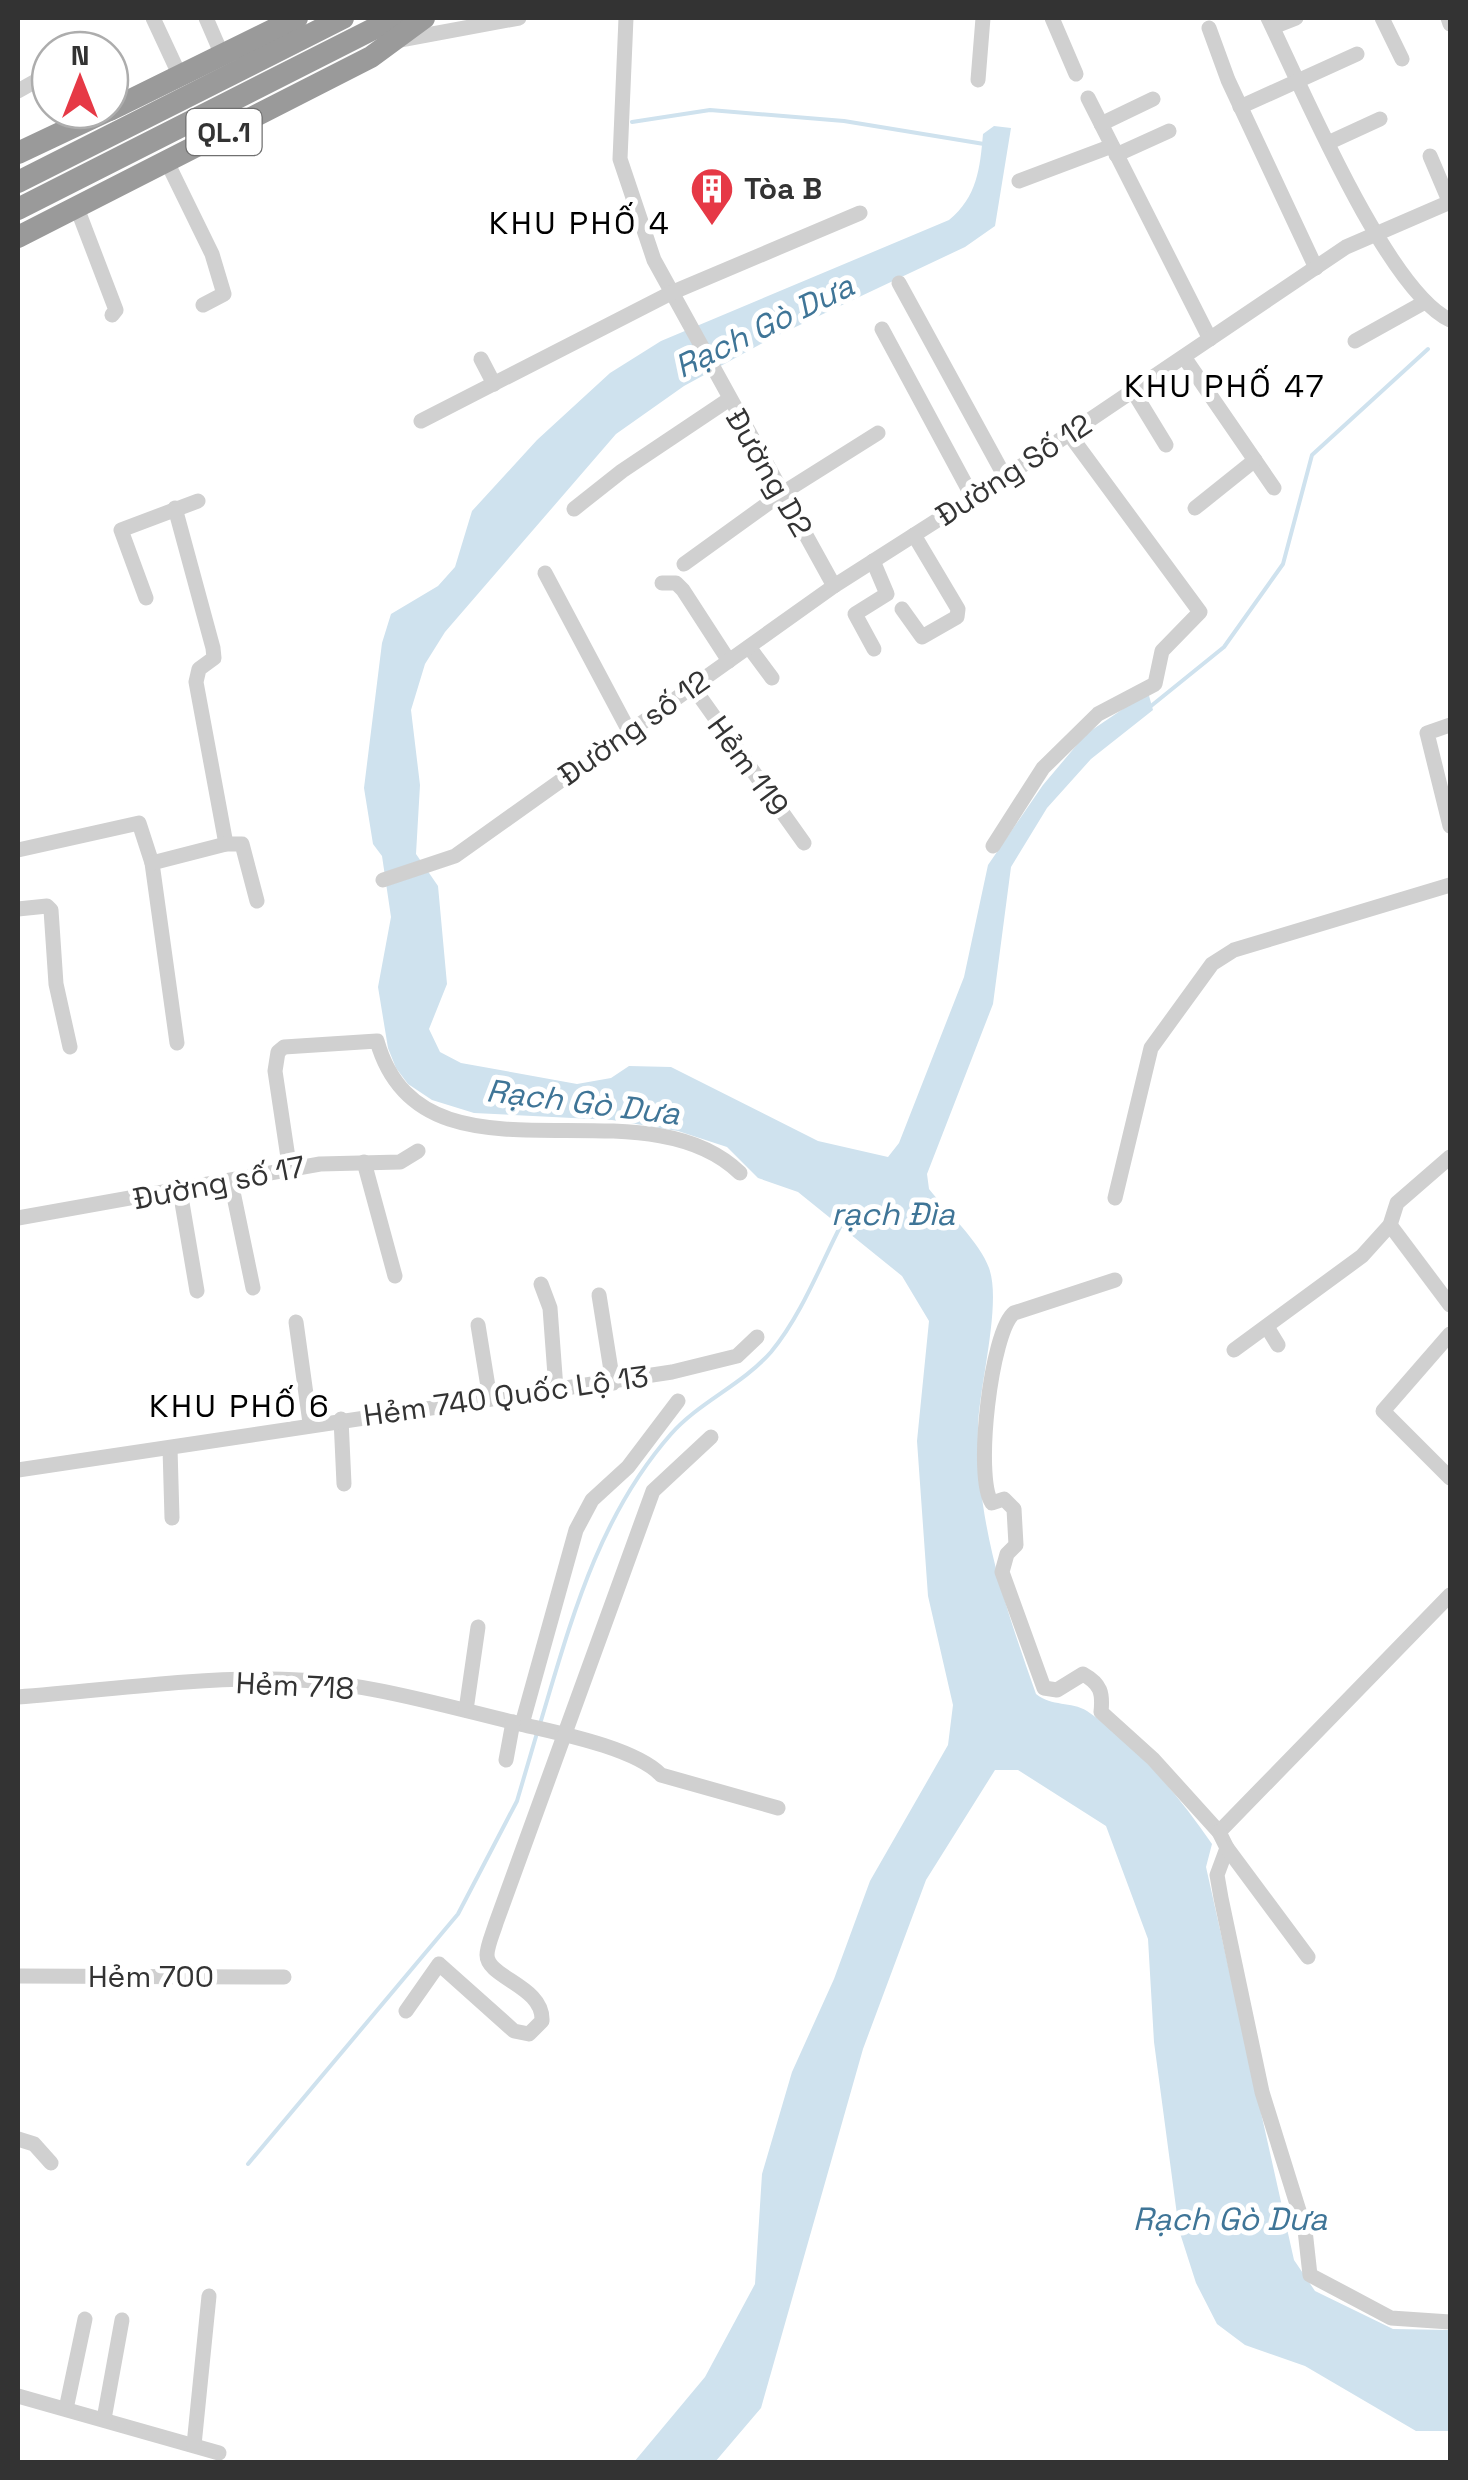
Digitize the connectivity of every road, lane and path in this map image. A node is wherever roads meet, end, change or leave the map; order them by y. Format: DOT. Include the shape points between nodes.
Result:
graph roads {
  1 [pos="152,18"];
  2 [pos="206,18"];
  3 [pos="297,18"];
  4 [pos="327,18"];
  5 [pos="343,18"];
  6 [pos="519,18"];
  7 [pos="626,18"];
  8 [pos="983,18"];
  9 [pos="1053,18"];
  10 [pos="1296,18"];
  11 [pos="1382,18"];
  12 [pos="413,19"];
  13 [pos="1270,22"];
  14 [pos="1208,28"];
  15 [pos="375,36"];
  16 [pos="1357,54"];
  17 [pos="222,56"];
  18 [pos="1402,58"];
  19 [pos="1076,74"];
  20 [pos="180,76"];
  21 [pos="1300,78"];
  22 [pos="978,80"];
  23 [pos="1088,98"];
  24 [pos="130,99"];
  25 [pos="1152,99"];
  26 [pos="163,106"];
  27 [pos="1240,107"];
  28 [pos="1380,118"];
  29 [pos="1100,124"];
  30 [pos="65,130"];
  31 [pos="1169,131"];
  32 [pos="181,133"];
  33 [pos="1330,142"];
  34 [pos="1114,150"];
  35 [pos="18,153"];
  36 [pos="1430,156"];
  37 [pos="168,162"];
  38 [pos="18,172"];
  39 [pos="1019,181"];
  40 [pos="18,182"];
  41 [pos="1450,202"];
  42 [pos="76,208"];
  43 [pos="18,209"];
  44 [pos="860,213"];
  45 [pos="18,220"];
  46 [pos="1375,234"];
  47 [pos="18,238"];
  48 [pos="1316,268"];
  49 [pos="900,283"];
  50 [pos="670,293"];
  51 [pos="1425,302"];
  52 [pos="203,305"];
  53 [pos="112,316"];
  54 [pos="1450,320"];
  55 [pos="882,329"];
  56 [pos="1210,339"];
  57 [pos="1354,341"];
  58 [pos="1184,356"];
  59 [pos="481,360"];
  60 [pos="494,384"];
  61 [pos="1133,391"];
  62 [pos="728,400"];
  63 [pos="421,421"];
  64 [pos="878,433"];
  65 [pos="1069,434"];
  66 [pos="1166,446"];
  67 [pos="1255,460"];
  68 [pos="1006,477"];
  69 [pos="1274,488"];
  70 [pos="781,494"];
  71 [pos="973,498"];
  72 [pos="198,501"];
  73 [pos="175,508"];
  74 [pos="1195,508"];
  75 [pos="574,509"];
  76 [pos="914,535"];
  77 [pos="873,561"];
  78 [pos="684,564"];
  79 [pos="545,573"];
  80 [pos="662,584"];
  81 [pos="834,586"];
  82 [pos="146,598"];
  83 [pos="902,608"];
  84 [pos="749,647"];
  85 [pos="874,649"];
  86 [pos="729,661"];
  87 [pos="772,678"];
  88 [pos="693,687"];
  89 [pos="1450,724"];
  90 [pos="628,731"];
  91 [pos="1450,826"];
  92 [pos="804,843"];
  93 [pos="226,844"];
  94 [pos="993,846"];
  95 [pos="18,850"];
  96 [pos="152,862"];
  97 [pos="383,880"];
  98 [pos="1450,885"];
  99 [pos="257,902"];
  100 [pos="18,909"];
  101 [pos="177,1043"];
  102 [pos="70,1047"];
  103 [pos="418,1150"];
  104 [pos="1450,1157"];
  105 [pos="364,1162"];
  106 [pos="290,1171"];
  107 [pos="740,1173"];
  108 [pos="231,1182"];
  109 [pos="180,1191"];
  110 [pos="1115,1198"];
  111 [pos="18,1218"];
  112 [pos="1390,1225"];
  113 [pos="395,1276"];
  114 [pos="1115,1280"];
  115 [pos="541,1284"];
  116 [pos="254,1288"];
  117 [pos="197,1292"];
  118 [pos="598,1295"];
  119 [pos="1450,1305"];
  120 [pos="296,1322"];
  121 [pos="478,1325"];
  122 [pos="1267,1327"];
  123 [pos="1450,1334"];
  124 [pos="757,1337"];
  125 [pos="1278,1345"];
  126 [pos="1234,1350"];
  127 [pos="613,1382"];
  128 [pos="556,1390"];
  129 [pos="490,1399"];
  130 [pos="678,1401"];
  131 [pos="342,1419"];
  132 [pos="310,1423"];
  133 [pos="711,1436"];
  134 [pos="170,1448"];
  135 [pos="18,1470"];
  136 [pos="1450,1478"];
  137 [pos="344,1484"];
  138 [pos="172,1518"];
  139 [pos="1450,1595"];
  140 [pos="478,1627"];
  141 [pos="18,1697"];
  142 [pos="466,1710"];
  143 [pos="518,1723"];
  144 [pos="568,1735"];
  145 [pos="506,1760"];
  146 [pos="778,1808"];
  147 [pos="1219,1832"];
  148 [pos="1227,1848"];
  149 [pos="1308,1957"];
  150 [pos="18,1976"];
  151 [pos="284,1977"];
  152 [pos="406,2010"];
  153 [pos="18,2139"];
  154 [pos="52,2163"];
  155 [pos="210,2296"];
  156 [pos="85,2318"];
  157 [pos="122,2320"];
  158 [pos="1450,2322"];
  159 [pos="18,2396"];
  160 [pos="66,2409"];
  161 [pos="104,2419"];
  162 [pos="194,2445"];
  163 [pos="219,2453"];
  1 -- 20 [label="street"];
  2 -- 17 [label="street"];
  3 -- 17 [label="highway, QL.1"];
  4 -- 26 [label="highway, QL.1"];
  5 -- 26 [label="highway, QL.1"];
  6 -- 15 [label="street"];
  7 -- 50 [label="street, Đường D2" via="620,159"];
  8 -- 22 [label="street"];
  9 -- 19 [label="street"];
  10 -- 13 [label="street"];
  11 -- 18 [label="street"];
  12 -- 15 [label="highway, QL.1"];
  13 -- 21 [label="street"];
  14 -- 27 [label="street"];
  15 -- 32 [label="highway, QL.1"];
  15 -- 37 [label="highway, QL.1" via="370,57"];
  16 -- 21 [label="street"];
  17 -- 20 [label="highway, QL.1"];
  20 -- 24 [label="highway, QL.1"];
  21 -- 27 [label="street"];
  21 -- 33 [label="street"];
  23 -- 29 [label="street"];
  25 -- 29 [label="street"];
  26 -- 38 [label="highway, QL.1"];
  26 -- 40 [label="highway, QL.1"];
  27 -- 48 [label="street"];
  28 -- 33 [label="street"];
  29 -- 34 [label="street"];
  30 -- 35 [label="highway, QL.1"];
  31 -- 34 [label="street"];
  32 -- 43 [label="highway, QL.1"];
  32 -- 45 [label="highway, QL.1"];
  33 -- 46 [label="street"];
  34 -- 39 [label="street"];
  34 -- 56 [label="street"];
  36 -- 41 [label="street"];
  37 -- 42 [label="highway, QL.1"];
  37 -- 52 [label="street" via="224,294"];
  41 -- 46 [label="street, Đường Số 12"];
  42 -- 47 [label="highway, QL.1"];
  42 -- 53 [label="street" via="116,310"];
  44 -- 50 [label="street"];
  46 -- 48 [label="street, Đường Số 12"];
  46 -- 51 [label="street"];
  48 -- 56 [label="street, Đường Số 12"];
  49 -- 68 [label="street"];
  50 -- 60 [label="street"];
  50 -- 62 [label="street, Đường D2"];
  51 -- 54 [label="street"];
  51 -- 57 [label="street"];
  55 -- 71 [label="street"];
  56 -- 58 [label="street, Đường Số 12"];
  58 -- 61 [label="street, Đường Số 12"];
  58 -- 67 [label="street"];
  59 -- 60 [label="street"];
  60 -- 63 [label="street"];
  61 -- 65 [label="street, Đường Số 12"];
  61 -- 66 [label="street"];
  62 -- 70 [label="street, Đường D2"];
  62 -- 75 [label="street"];
  64 -- 70 [label="street"];
  65 -- 68 [label="street, Đường Số 12"];
  65 -- 94 [label="street" via="1200,612 1162,651 1155,684 1098,714 1043,768"];
  67 -- 69 [label="street"];
  67 -- 74 [label="street"];
  68 -- 71 [label="street, Đường Số 12"];
  70 -- 78 [label="street"];
  70 -- 81 [label="street, Đường D2"];
  71 -- 76 [label="street, Đường Số 12"];
  72 -- 73 [label="street"];
  73 -- 82 [label="street" via="121,530"];
  73 -- 93 [label="street" via="213,648 214,658 199,669 196,682"];
  76 -- 77 [label="street, Đường Số 12"];
  76 -- 83 [label="street" via="957,617 922,637"];
  77 -- 81 [label="street, Đường Số 12"];
  77 -- 85 [label="street" via="887,594 855,614"];
  79 -- 90 [label="street"];
  80 -- 86 [label="street" via="683,590"];
  81 -- 84 [label="street, Đường số 12"];
  84 -- 86 [label="street, Đường số 12"];
  84 -- 87 [label="street"];
  86 -- 88 [label="street, Đường số 12"];
  88 -- 90 [label="street, Đường số 12"];
  88 -- 92 [label="street, Hẻm 119"];
  89 -- 91 [label="street" via="1427,738"];
  90 -- 97 [label="street, Đường số 12" via="455,856"];
  93 -- 96 [label="street"];
  93 -- 99 [label="street" via="242,844"];
  95 -- 96 [label="street" via="140,824"];
  96 -- 101 [label="street"];
  98 -- 110 [label="street" via="1234,950 1212,964 1151,1048"];
  100 -- 102 [label="street" via="51,910 56,984"];
  103 -- 105 [label="street, Đường số 17" via="405,1162"];
  104 -- 112 [label="street" via="1397,1203"];
  105 -- 106 [label="street, Đường số 17"];
  105 -- 113 [label="street"];
  106 -- 107 [label="street" via="278,1052 377,1042 387,1075 409,1100 449,1121 674,1139 717,1154"];
  106 -- 108 [label="street, Đường số 17"];
  108 -- 109 [label="street, Đường số 17"];
  108 -- 116 [label="street"];
  109 -- 111 [label="street, Đường số 17"];
  109 -- 117 [label="street"];
  112 -- 119 [label="street"];
  112 -- 122 [label="street" via="1362,1256"];
  114 -- 147 [label="street" via="1006,1320 984,1439 986,1494 992,1503 1004,1500 1014,1509 1016,1545 1002,1572 1044,1688 1057,1690 1083,1674 1093,1680 1100,1687 1101,1712"];
  115 -- 128 [label="street" via="550,1308"];
  118 -- 127 [label="street"];
  120 -- 132 [label="street"];
  121 -- 129 [label="street"];
  122 -- 125 [label="street"];
  122 -- 126 [label="street"];
  123 -- 136 [label="street" via="1383,1411"];
  124 -- 127 [label="street, Hẻm 740 Quốc Lộ 13" via="737,1356"];
  127 -- 128 [label="street, Hẻm 740 Quốc Lộ 13"];
  128 -- 129 [label="street, Hẻm 740 Quốc Lộ 13"];
  129 -- 131 [label="street, Hẻm 740 Quốc Lộ 13"];
  130 -- 143 [label="street" via="628,1467 592,1500 576,1530"];
  131 -- 132 [label="street, Hẻm 740 Quốc Lộ 13"];
  131 -- 137 [label="street"];
  132 -- 134 [label="street, Hẻm 740 Quốc Lộ 13"];
  133 -- 144 [label="street" via="654,1491 609,1602"];
  134 -- 135 [label="street, Hẻm 740 Quốc Lộ 13"];
  134 -- 138 [label="street"];
  139 -- 147 [label="street"];
  140 -- 142 [label="street"];
  141 -- 142 [label="street, Hẻm 718" via="269,1678 375,1690"];
  142 -- 143 [label="street, Hẻm 718"];
  143 -- 144 [label="street, Hẻm 718"];
  143 -- 145 [label="street"];
  144 -- 146 [label="street, Hẻm 718" via="650,1763 661,1774"];
  144 -- 152 [label="street" via="520,1850 487,1957 533,1996 542,2022 528,2034 514,2030 439,1964"];
  147 -- 148 [label="street"];
  148 -- 149 [label="street"];
  148 -- 158 [label="street" via="1217,1875 1220,1898 1262,2092 1305,2230 1310,2276 1391,2318"];
  150 -- 151 [label="street, Hẻm 700"];
  153 -- 154 [label="street" via="34,2144"];
  155 -- 162 [label="street"];
  156 -- 160 [label="street"];
  157 -- 161 [label="street"];
  159 -- 160 [label="street"];
  160 -- 161 [label="street"];
  161 -- 162 [label="street"];
  162 -- 163 [label="street"];
}
